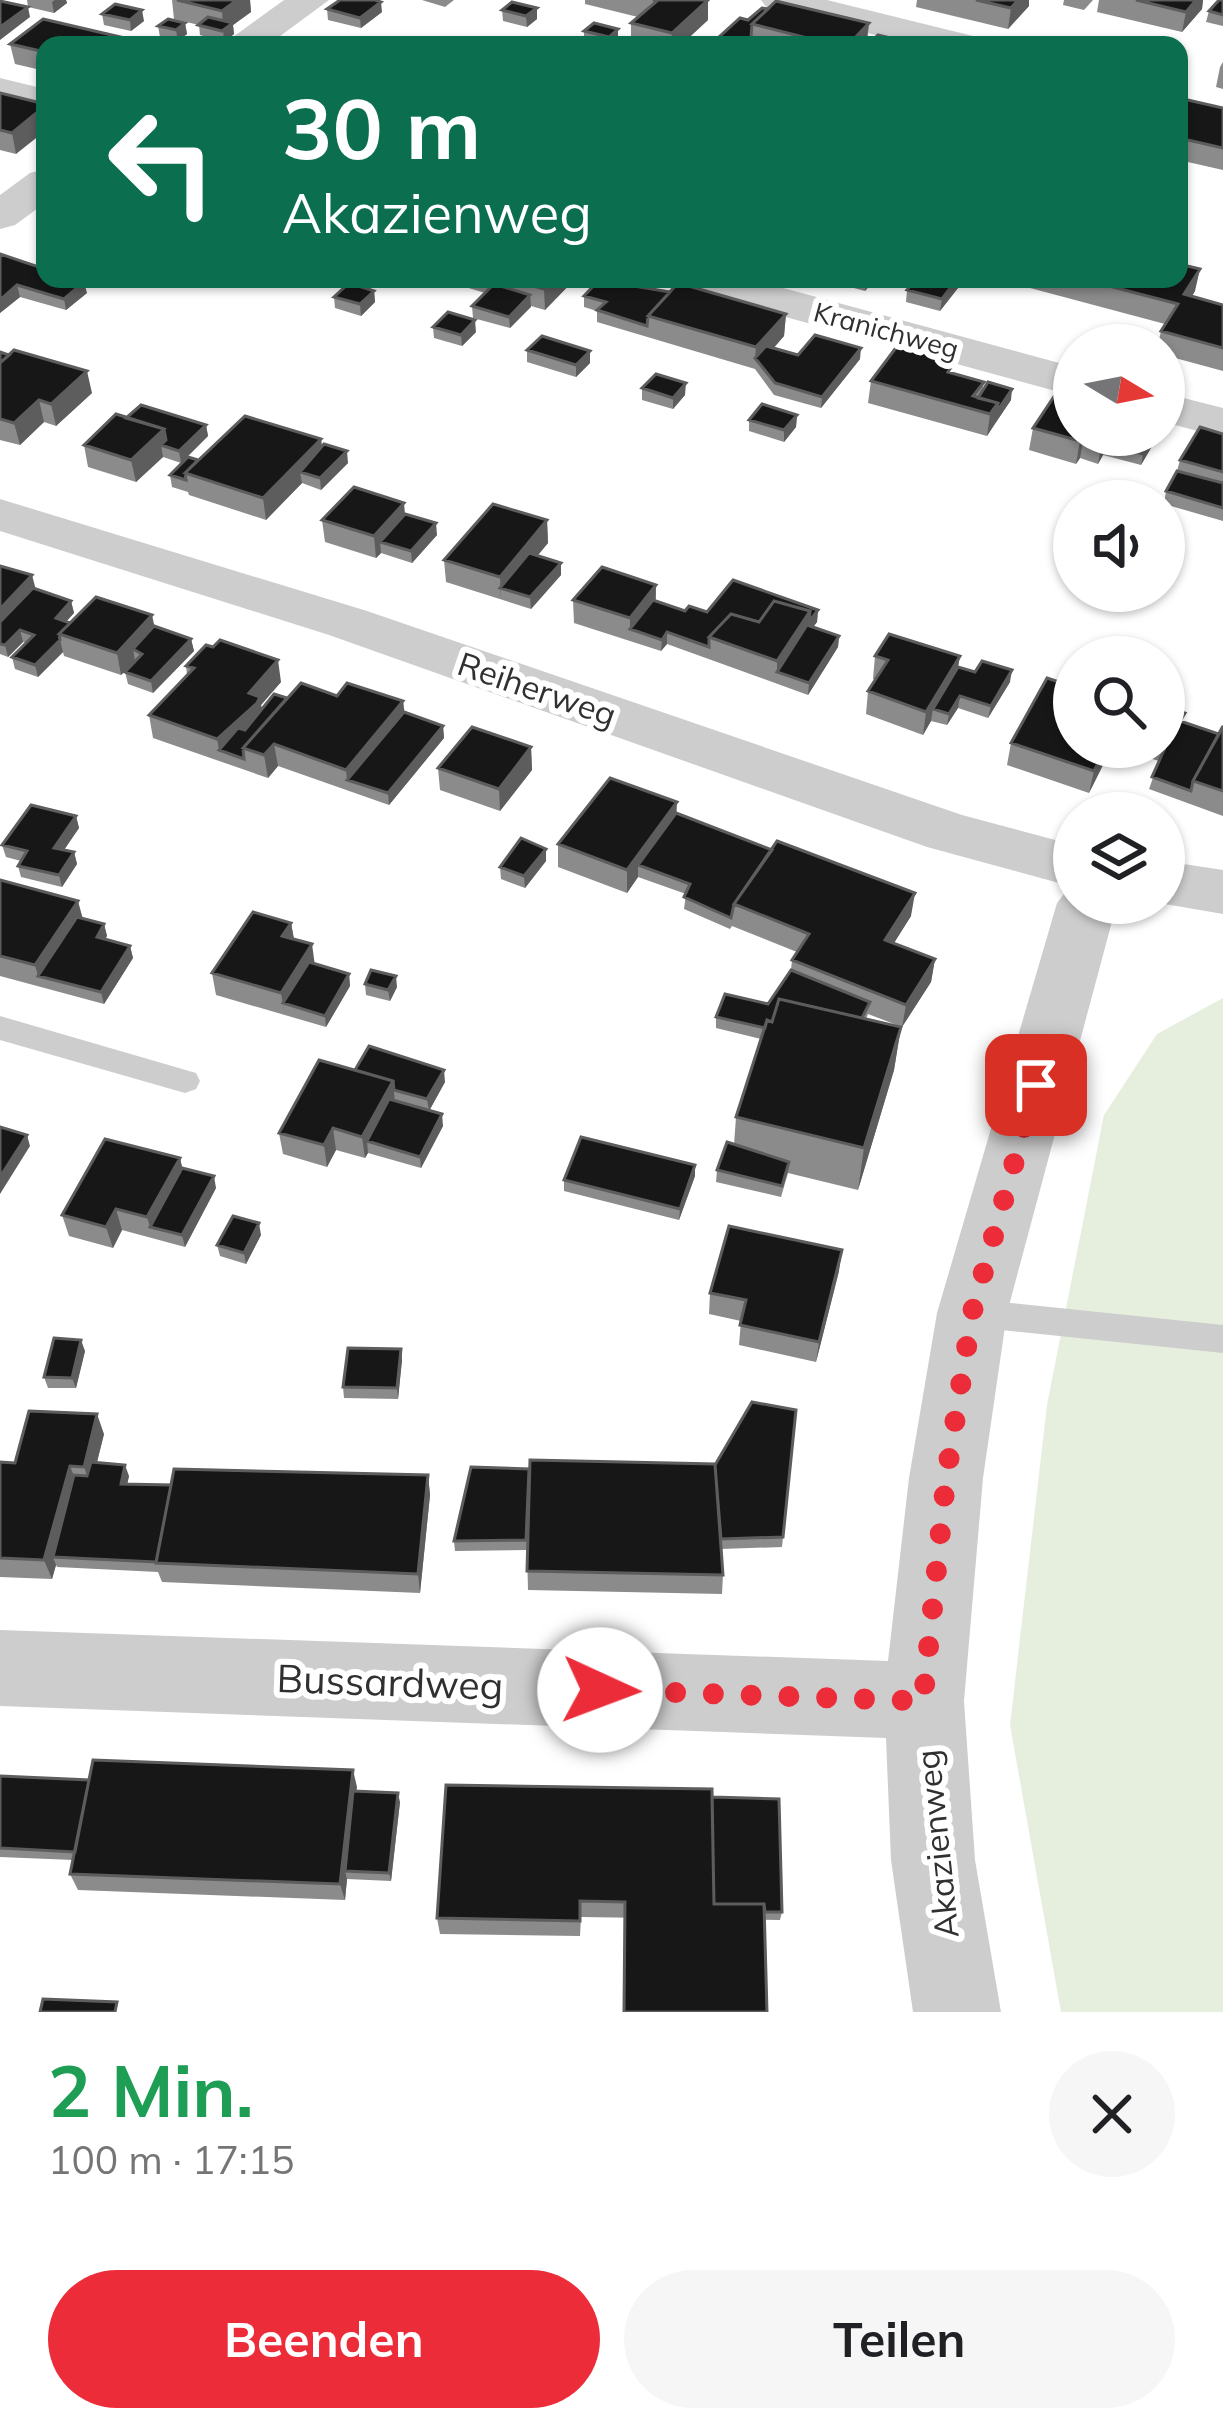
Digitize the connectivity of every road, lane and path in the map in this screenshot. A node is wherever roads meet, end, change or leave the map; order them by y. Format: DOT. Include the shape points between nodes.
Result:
graph roads {
  1 [pos="310,0"];
  2 [pos="780,0"];
  3 [pos="256,36"];
  4 [pos="926,36"];
  5 [pos="0,90"];
  6 [pos="36,99"];
  7 [pos="36,189"];
  8 [pos="0,216"];
  9 [pos="732,288"];
  10 [pos="1053,376"];
  11 [pos="1185,413"];
  12 [pos="1223,423"];
  13 [pos="0,514"];
  14 [pos="1053,860"];
  15 [pos="1185,886"];
  16 [pos="1223,892"];
  17 [pos="1082,924"];
  18 [pos="0,1028"];
  19 [pos="185,1082"];
  20 [pos="972,1313"];
  21 [pos="1223,1340"];
  22 [pos="0,1669"];
  23 [pos="923,1701"];
  24 [pos="956,2012"];
  1 -- 3 [label="street"];
  2 -- 4 [label="street"];
  5 -- 6 [label="street"];
  7 -- 8 [label="street"];
  9 -- 10 [label="street, Kranichweg"];
  11 -- 12 [label="street"];
  13 -- 14 [label="street, Reiherweg"];
  15 -- 16 [label="street"];
  17 -- 20 [label="street, Akazienweg"];
  18 -- 19 [label="lane"];
  20 -- 21 [label="lane"];
  20 -- 23 [label="street, Akazienweg"];
  22 -- 23 [label="street, Bussardweg"];
  23 -- 24 [label="street, Akazienweg"];
}
